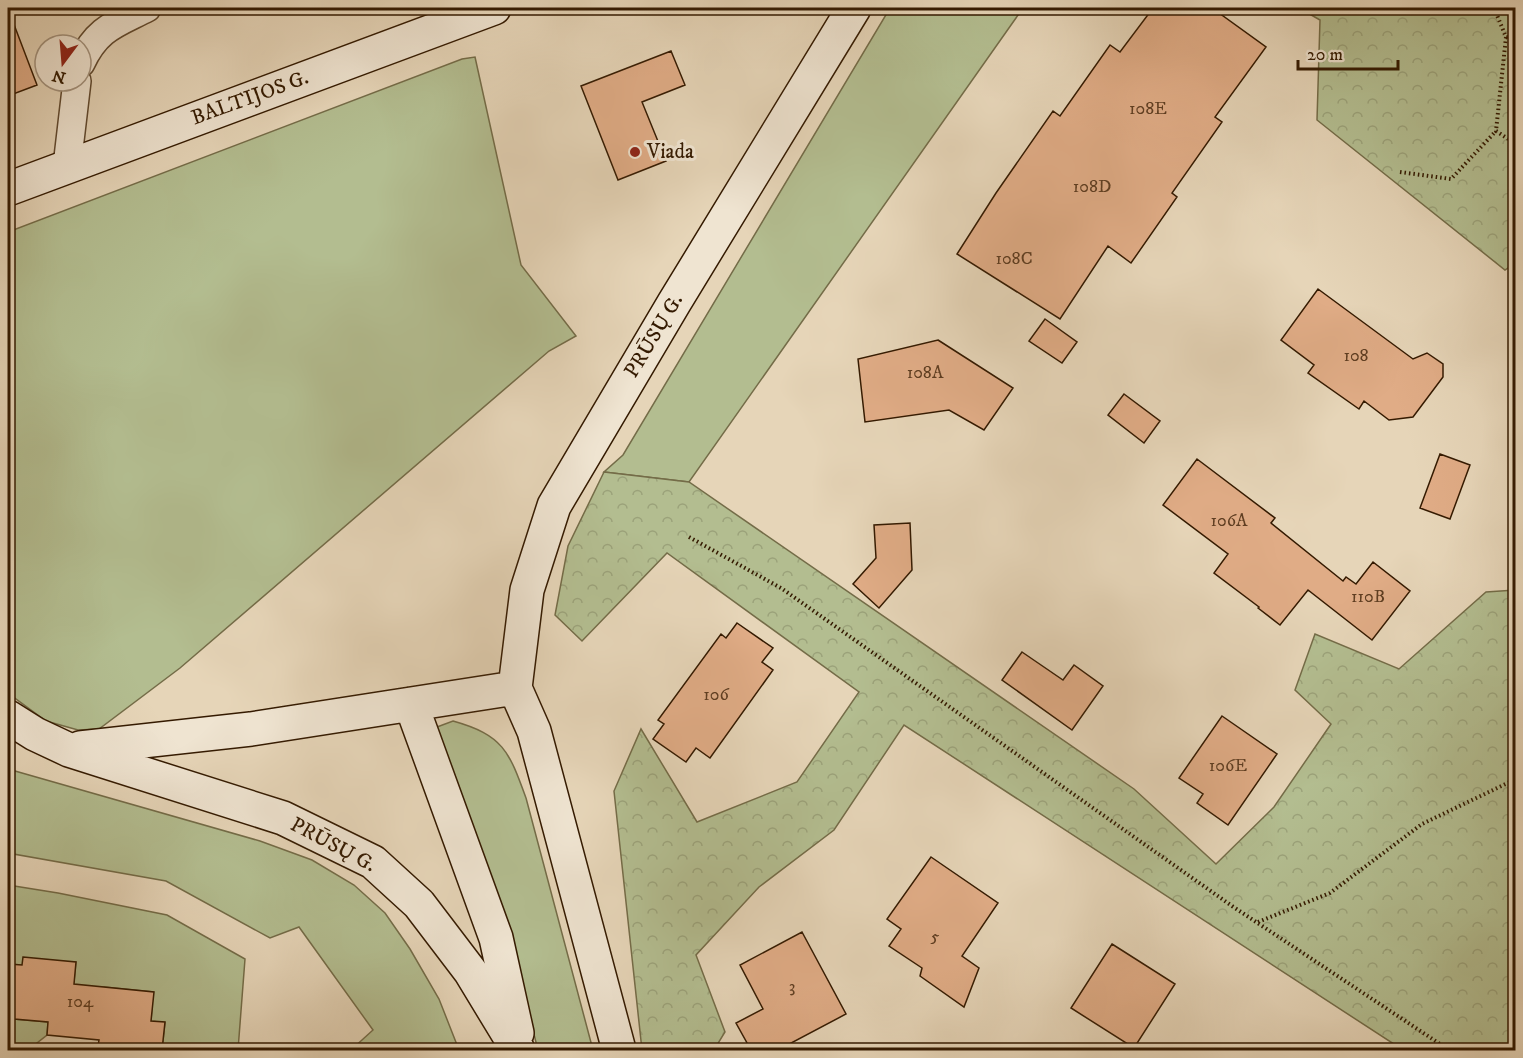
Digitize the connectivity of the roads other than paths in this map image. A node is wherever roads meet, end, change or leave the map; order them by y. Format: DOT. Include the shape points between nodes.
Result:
graph roads {
  1 [pos="147,8"];
  2 [pos="494,8"];
  3 [pos="854,8"];
  4 [pos="93,41"];
  5 [pos="76,93"];
  6 [pos="67,166"];
  7 [pos="8,189"];
  8 [pos="515,688"];
  9 [pos="411,704"];
  10 [pos="8,717"];
  11 [pos="69,750"];
  12 [pos="519,1050"];
  13 [pos="619,1050"];
  1 -- 4 [label="street" via="101,32"];
  2 -- 6 [label="main road, BALTIJOS G."];
  3 -- 8 [label="main road, PRŪSŲ G." via="554,506 526,590"];
  5 -- 6 [label="street"];
  6 -- 7 [label="main road, BALTIJOS G."];
  8 -- 9 [label="main road"];
  8 -- 13 [label="main road" via="534,731"];
  9 -- 11 [label="main road" via="251,729"];
  9 -- 12 [label="main road, PRŪSŲ G." via="496,938"];
  10 -- 11 [label="main road, PRŪSŲ G."];
  11 -- 12 [label="main road, PRŪSŲ G." via="283,818 373,862 419,904 470,971"];
}
